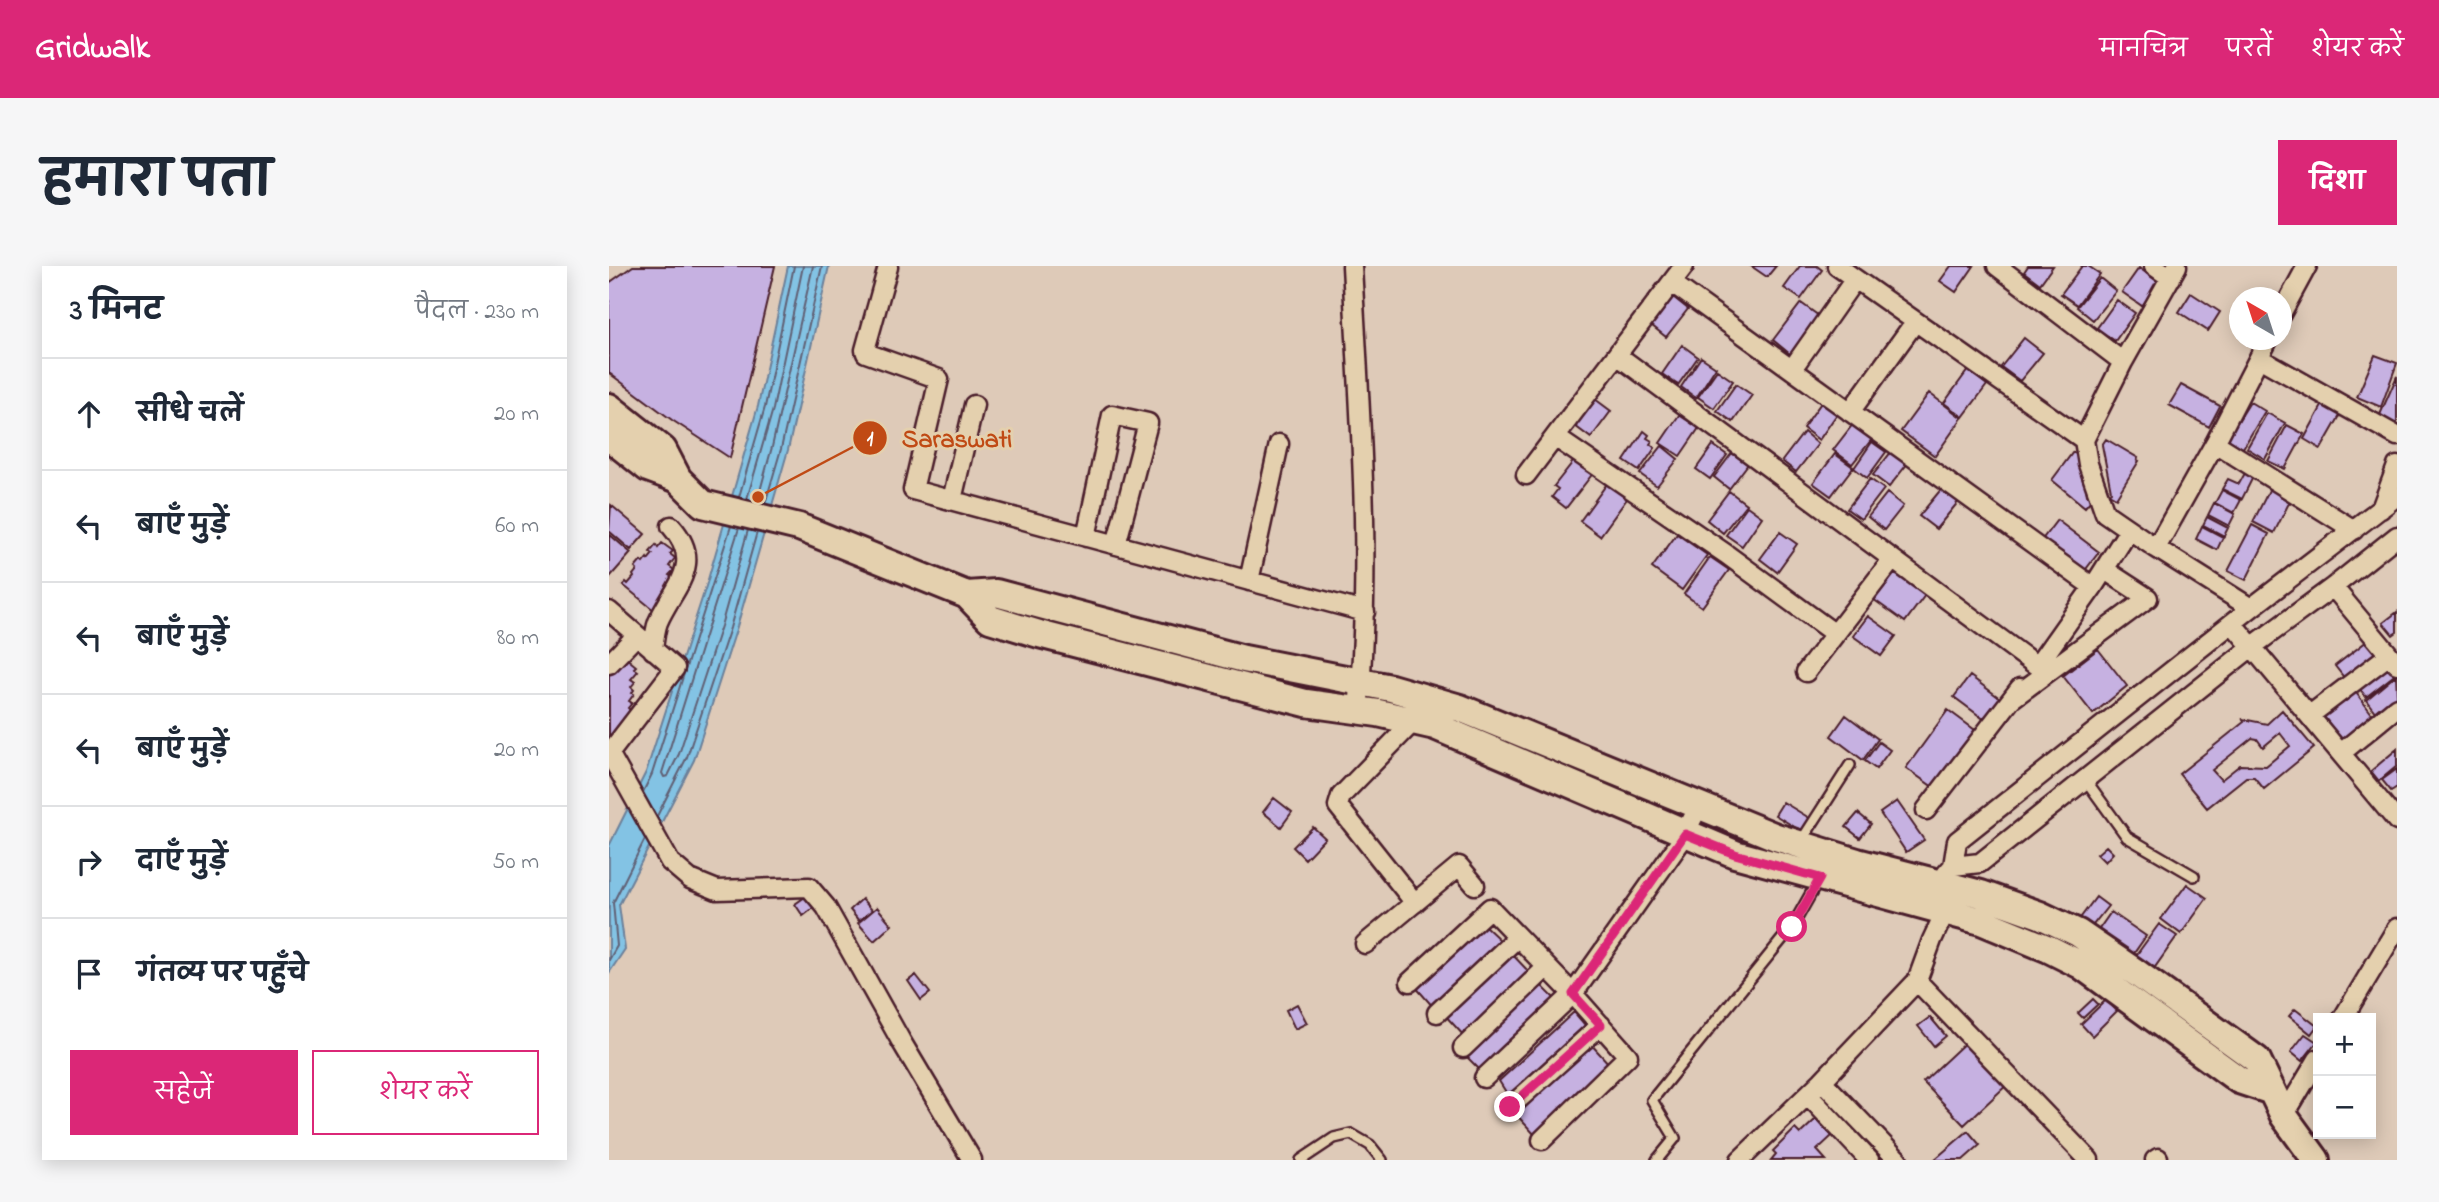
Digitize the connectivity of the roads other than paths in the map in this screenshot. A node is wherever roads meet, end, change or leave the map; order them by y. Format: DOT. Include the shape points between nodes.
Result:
graph roads {
  1 [pos="1352,266"];
  2 [pos="1684,266"];
  3 [pos="1837,266"];
  4 [pos="1997,266"];
  5 [pos="2154,266"];
  6 [pos="2307,266"];
  7 [pos="888,267"];
  8 [pos="2174,272"];
  9 [pos="1855,279"];
  10 [pos="1672,283"];
  11 [pos="2292,294"];
  12 [pos="1915,322"];
  13 [pos="2263,350"];
  14 [pos="1617,355"];
  15 [pos="2259,358"];
  16 [pos="2123,362"];
  17 [pos="1792,369"];
  18 [pos="974,405"];
  19 [pos="609,407"];
  20 [pos="1850,412"];
  21 [pos="2397,436"];
  22 [pos="609,437"];
  23 [pos="1555,437"];
  24 [pos="2084,440"];
  25 [pos="1279,443"];
  26 [pos="2215,443"];
  27 [pos="2397,466"];
  28 [pos="1526,475"];
  29 [pos="678,478"];
  30 [pos="2397,496"];
  31 [pos="952,500"];
  32 [pos="2381,509"];
  33 [pos="671,526"];
  34 [pos="2129,530"];
  35 [pos="2354,530"];
  36 [pos="2397,536"];
  37 [pos="1086,537"];
  38 [pos="1116,545"];
  39 [pos="2156,548"];
  40 [pos="1892,560"];
  41 [pos="2105,569"];
  42 [pos="1248,581"];
  43 [pos="2093,587"];
  44 [pos="2333,587"];
  45 [pos="967,595"];
  46 [pos="2251,608"];
  47 [pos="609,611"];
  48 [pos="1365,612"];
  49 [pos="2232,623"];
  50 [pos="1835,634"];
  51 [pos="636,636"];
  52 [pos="2253,646"];
  53 [pos="653,650"];
  54 [pos="2393,659"];
  55 [pos="609,664"];
  56 [pos="2037,666"];
  57 [pos="1806,672"];
  58 [pos="1360,682"];
  59 [pos="2013,698"];
  60 [pos="2397,707"];
  61 [pos="1358,710"];
  62 [pos="2310,715"];
  63 [pos="1414,721"];
  64 [pos="609,753"];
  65 [pos="2341,753"];
  66 [pos="1850,765"];
  67 [pos="2085,779"];
  68 [pos="1699,806"];
  69 [pos="1926,810"];
  70 [pos="2397,821"];
  71 [pos="1685,834"];
  72 [pos="1799,844"];
  73 [pos="1945,874"];
  74 [pos="2194,876"];
  75 [pos="1820,878"];
  76 [pos="1475,885"];
  77 [pos="1415,902"];
  78 [pos="1945,912"];
  79 [pos="2397,928"];
  80 [pos="1517,937"];
  81 [pos="1365,944"];
  82 [pos="1547,968"];
  83 [pos="1917,981"];
  84 [pos="1410,982"];
  85 [pos="1573,994"];
  86 [pos="1437,1013"];
  87 [pos="2346,1013"];
  88 [pos="1601,1025"];
  89 [pos="1463,1048"];
  90 [pos="2313,1067"];
  91 [pos="1484,1077"];
  92 [pos="1822,1081"];
  93 [pos="2269,1090"];
  94 [pos="1808,1095"];
  95 [pos="1510,1107"];
  96 [pos="2284,1116"];
  97 [pos="1542,1140"];
  98 [pos="972,1160"];
  99 [pos="1301,1160"];
  100 [pos="1382,1160"];
  101 [pos="1657,1160"];
  102 [pos="1740,1160"];
  103 [pos="1869,1160"];
  104 [pos="1898,1160"];
  105 [pos="2089,1160"];
  106 [pos="2316,1160"];
  1 -- 48 [label="street" via="1365,502"];
  2 -- 10 [label="street"];
  3 -- 9 [label="street"];
  4 -- 16 [label="street"];
  5 -- 8 [label="street"];
  6 -- 11 [label="street"];
  7 -- 31 [label="street" via="865,349 871,356 939,379 913,490"];
  8 -- 16 [label="street"];
  9 -- 12 [label="street"];
  9 -- 17 [label="street"];
  10 -- 14 [label="street"];
  10 -- 17 [label="street"];
  12 -- 20 [label="street"];
  12 -- 24 [label="street"];
  13 -- 15 [label="street"];
  14 -- 23 [label="street"];
  14 -- 40 [label="street"];
  15 -- 21 [label="street"];
  15 -- 26 [label="street"];
  16 -- 24 [label="street"];
  17 -- 20 [label="street"];
  18 -- 31 [label="street"];
  19 -- 29 [label="street" via="663,450"];
  20 -- 43 [label="street"];
  22 -- 29 [label="street" via="647,468"];
  23 -- 28 [label="street"];
  23 -- 50 [label="street"];
  24 -- 34 [label="street" via="2105,513"];
  25 -- 42 [label="street"];
  26 -- 35 [label="street"];
  26 -- 39 [label="street"];
  27 -- 32 [label="street"];
  29 -- 45 [label="street" via="703,504 799,527"];
  30 -- 32 [label="street"];
  31 -- 37 [label="street"];
  32 -- 35 [label="street"];
  33 -- 53 [label="street" via="685,551 687,569 657,624"];
  34 -- 39 [label="street"];
  34 -- 41 [label="street"];
  35 -- 46 [label="street"];
  36 -- 44 [label="street"];
  37 -- 38 [label="street"];
  37 -- 38 [label="street" via="1112,415 1148,423"];
  38 -- 42 [label="street"];
  39 -- 46 [label="street"];
  40 -- 50 [label="street"];
  40 -- 56 [label="street"];
  41 -- 43 [label="street"];
  41 -- 59 [label="street" via="2148,598"];
  42 -- 48 [label="street"];
  43 -- 56 [label="street"];
  44 -- 52 [label="street"];
  44 -- 54 [label="street"];
  45 -- 58 [label="street" via="996,593 1244,660"];
  45 -- 61 [label="street" via="990,619 1039,634 1306,703"];
  46 -- 49 [label="street"];
  47 -- 51 [label="street"];
  48 -- 58 [label="street"];
  49 -- 52 [label="street"];
  49 -- 73 [label="street" via="1957,841"];
  50 -- 57 [label="street"];
  51 -- 53 [label="street"];
  51 -- 55 [label="street"];
  52 -- 62 [label="street"];
  52 -- 67 [label="street"];
  53 -- 64 [label="street" via="675,668"];
  54 -- 62 [label="street"];
  56 -- 59 [label="street"];
  58 -- 61 [label="street"];
  58 -- 68 [label="street" via="1460,708"];
  59 -- 69 [label="street"];
  60 -- 65 [label="street"];
  61 -- 63 [label="street"];
  62 -- 65 [label="street"];
  63 -- 71 [label="street"];
  63 -- 77 [label="street" via="1341,796 1338,806"];
  64 -- 98 [label="street" via="670,862 690,879 717,890 809,887 826,906"];
  65 -- 70 [label="street"];
  66 -- 72 [label="lane"];
  67 -- 73 [label="street" via="1980,863"];
  67 -- 74 [label="lane" via="2127,837"];
  68 -- 71 [label="street"];
  68 -- 72 [label="street"];
  71 -- 75 [label="street" via="1735,854"];
  71 -- 85 [label="street"];
  72 -- 73 [label="street" via="1857,862"];
  73 -- 93 [label="street" via="1980,894 2078,933 2257,1060"];
  75 -- 78 [label="street"];
  75 -- 101 [label="lane" via="1792,927 1652,1100 1675,1138"];
  76 -- 77 [label="street" via="1459,866"];
  77 -- 81 [label="street"];
  78 -- 83 [label="street"];
  78 -- 93 [label="street" via="1981,921 2081,965 2239,1080"];
  79 -- 87 [label="street"];
  80 -- 82 [label="street"];
  80 -- 84 [label="street" via="1490,908"];
  80 -- 86 [label="street"];
  82 -- 85 [label="street"];
  82 -- 89 [label="street"];
  83 -- 92 [label="street"];
  83 -- 105 [label="street"];
  85 -- 88 [label="street"];
  85 -- 91 [label="street"];
  88 -- 95 [label="street"];
  88 -- 97 [label="street" via="1628,1056"];
  90 -- 96 [label="street"];
  92 -- 94 [label="street"];
  92 -- 104 [label="street"];
  93 -- 96 [label="street"];
  94 -- 102 [label="street"];
  94 -- 103 [label="street"];
  96 -- 106 [label="street"];
  99 -- 100 [label="lane" via="1334,1138 1351,1135 1370,1145"];
}
